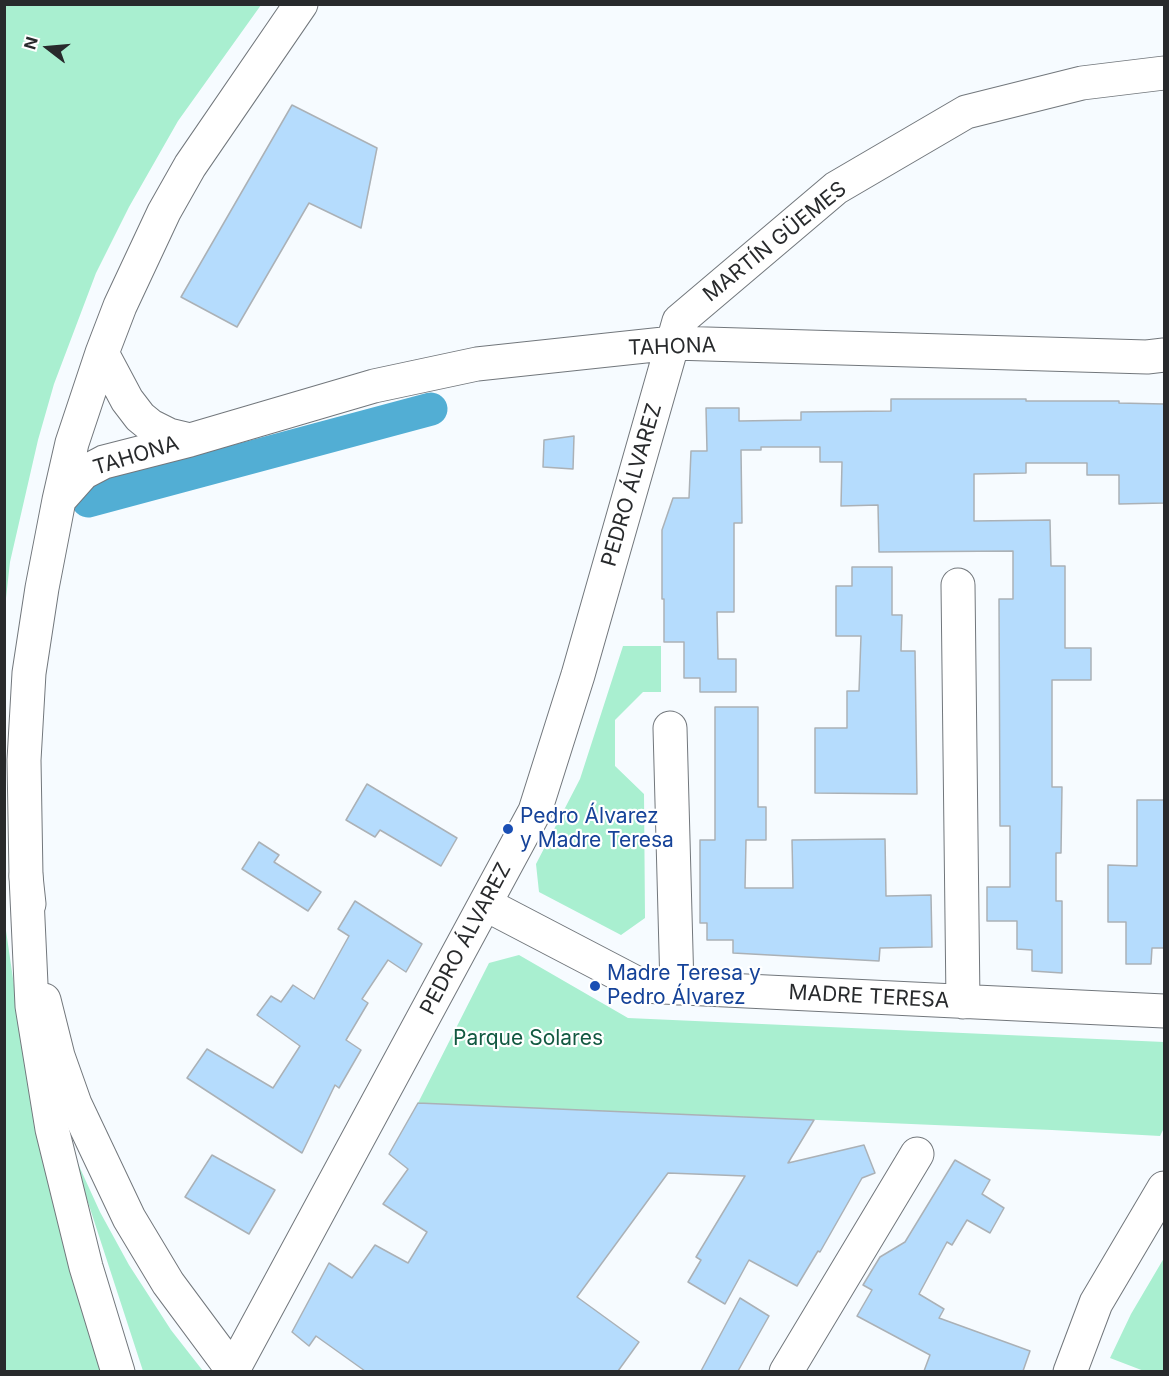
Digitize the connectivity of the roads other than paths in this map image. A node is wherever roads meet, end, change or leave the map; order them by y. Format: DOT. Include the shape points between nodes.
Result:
graph roads {
  1 [pos="301,4"];
  2 [pos="1164,73"];
  3 [pos="673,343"];
  4 [pos="102,352"];
  5 [pos="1164,356"];
  6 [pos="190,440"];
  7 [pos="59,500"];
  8 [pos="958,585"];
  9 [pos="670,728"];
  10 [pos="26,876"];
  11 [pos="485,904"];
  12 [pos="677,988"];
  13 [pos="963,1002"];
  14 [pos="1164,1011"];
  15 [pos="917,1154"];
  16 [pos="1164,1188"];
  17 [pos="118,1371"];
  18 [pos="233,1371"];
  19 [pos="786,1371"];
  20 [pos="1070,1371"];
  1 -- 4 [label="main road" via="190,166 141,260"];
  2 -- 3 [label="main road, MARTÍN GÜEMES" via="1082,83 966,112 836,188 679,321"];
  3 -- 5 [label="main road, TAHONA"];
  3 -- 6 [label="main road, TAHONA" via="477,364 374,386"];
  3 -- 11 [label="main road, PEDRO ÁLVAREZ" via="535,811"];
  4 -- 6 [label="main road, TAHONA" via="140,417 169,435"];
  4 -- 7 [label="main road" via="72,443"];
  6 -- 7 [label="main road, TAHONA" via="104,462 71,484"];
  7 -- 10 [label="main road" via="29,674 24,760"];
  8 -- 13 [label="main road"];
  9 -- 12 [label="main road"];
  10 -- 17 [label="main road" via="32,1006 52,1129 86,1267"];
  10 -- 18 [label="main road" via="38,976 58,1056 75,1104 129,1218 168,1283"];
  11 -- 12 [label="main road, MADRE TERESA" via="642,986"];
  11 -- 18 [label="main road, PEDRO ÁLVAREZ"];
  12 -- 13 [label="main road, MADRE TERESA"];
  13 -- 14 [label="main road, MADRE TERESA"];
  15 -- 19 [label="main road"];
  16 -- 20 [label="main road" via="1096,1303"];
}
